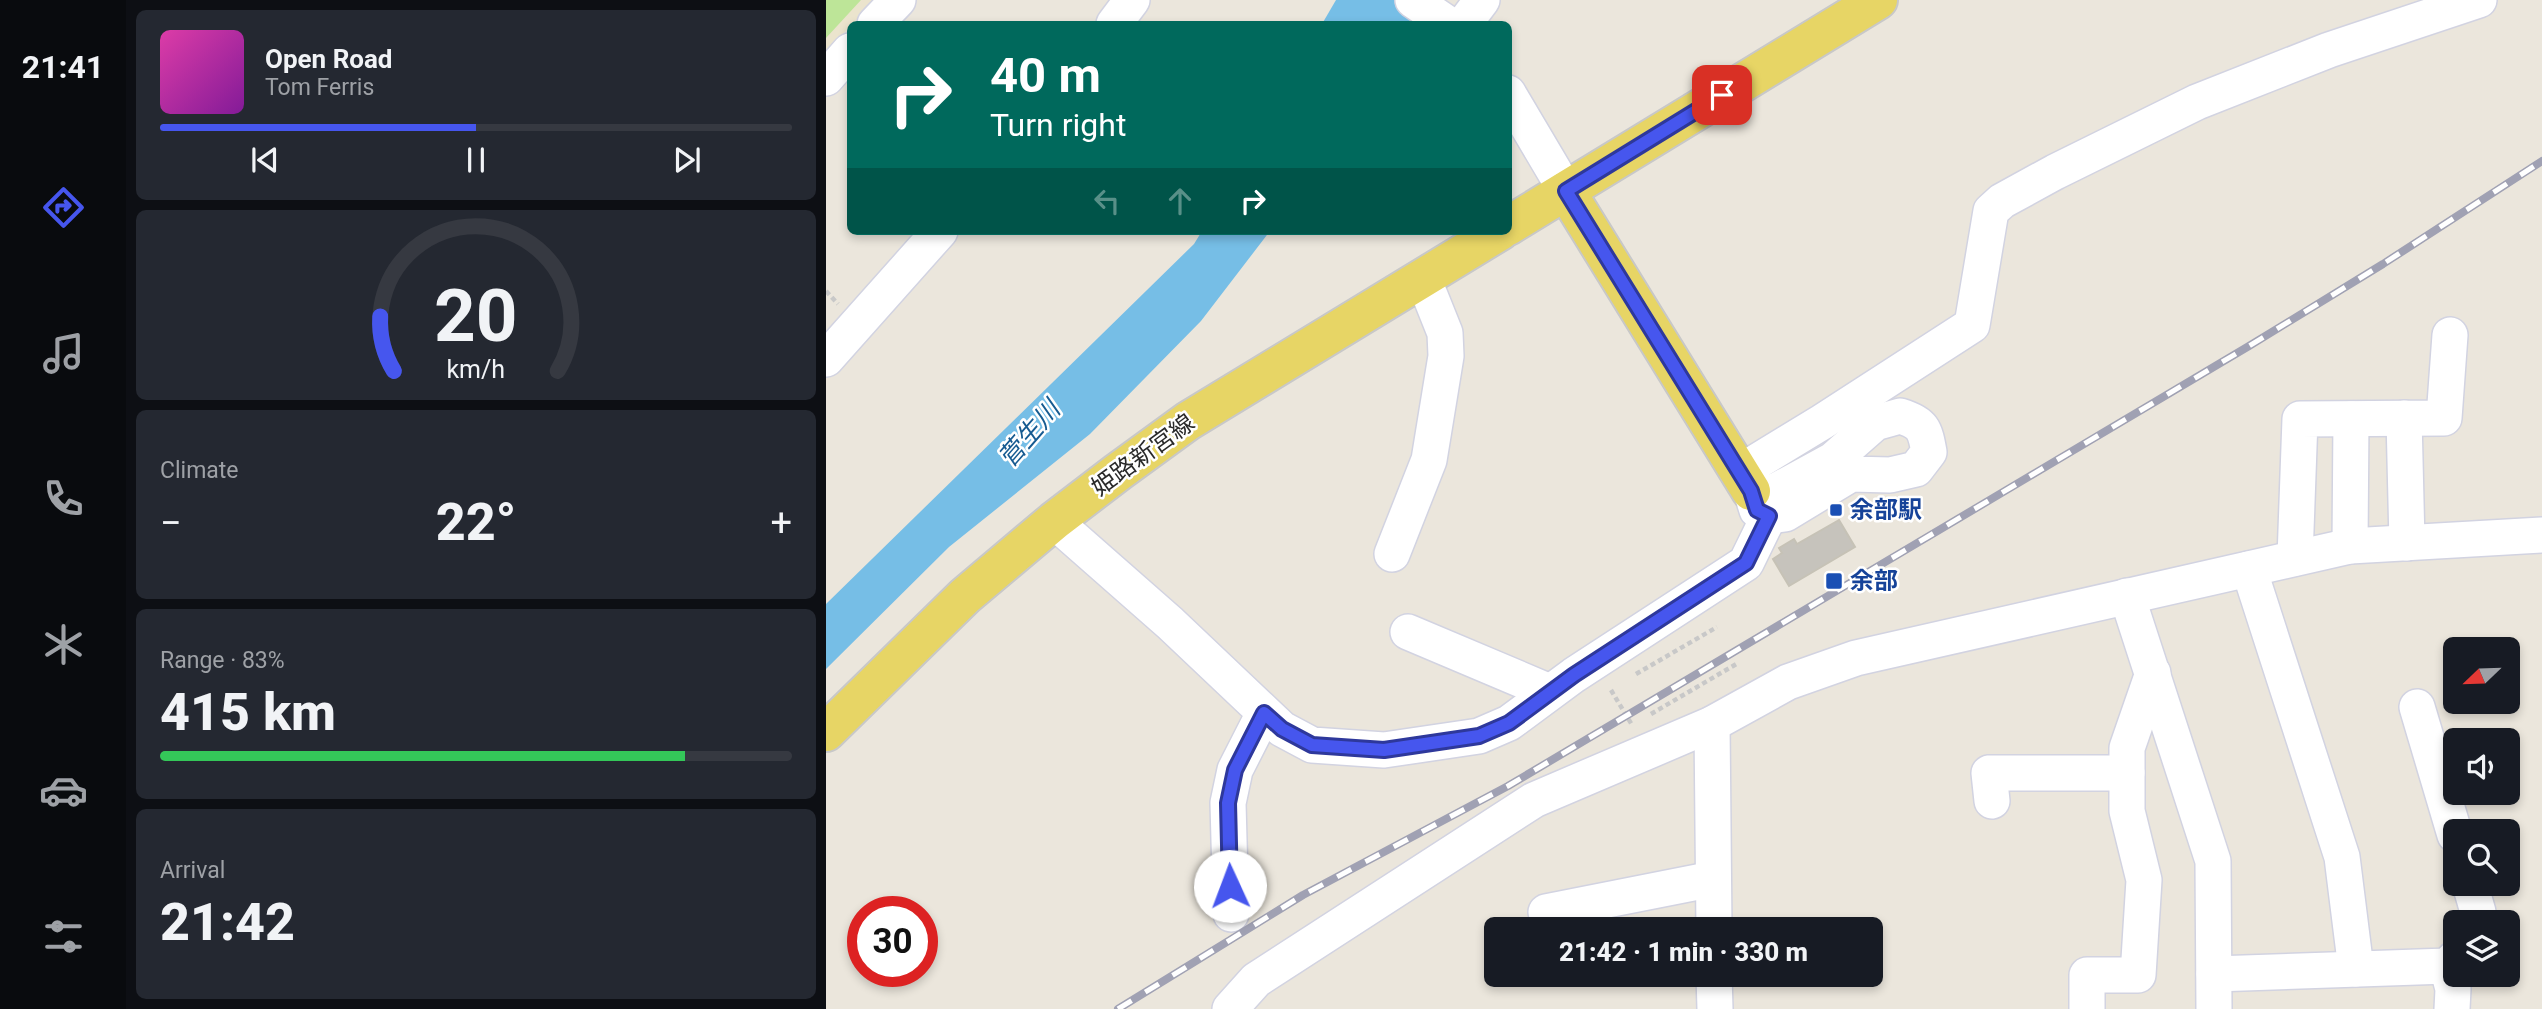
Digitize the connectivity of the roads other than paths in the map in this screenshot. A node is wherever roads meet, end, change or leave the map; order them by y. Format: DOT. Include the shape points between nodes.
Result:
graph roads {
  1 [pos="898,0"];
  2 [pos="1132,0"];
  3 [pos="1413,0"];
  4 [pos="1482,0"];
  5 [pos="1878,0"];
  6 [pos="2479,0"];
  7 [pos="878,21"];
  8 [pos="1116,21"];
  9 [pos="1447,21"];
  10 [pos="1456,21"];
  11 [pos="1512,100"];
  12 [pos="1566,191"];
  13 [pos="1512,224"];
  14 [pos="936,235"];
  15 [pos="1493,235"];
  16 [pos="1423,278"];
  17 [pos="2450,335"];
  18 [pos="826,359"];
  19 [pos="2404,418"];
  20 [pos="2351,419"];
  21 [pos="1753,493"];
  22 [pos="1054,521"];
  23 [pos="2542,535"];
  24 [pos="2407,543"];
  25 [pos="2350,546"];
  26 [pos="1392,554"];
  27 [pos="2295,558"];
  28 [pos="2249,569"];
  29 [pos="2127,596"];
  30 [pos="1408,632"];
  31 [pos="2153,673"];
  32 [pos="1550,692"];
  33 [pos="2417,707"];
  34 [pos="1264,713"];
  35 [pos="1712,723"];
  36 [pos="826,732"];
  37 [pos="2127,773"];
  38 [pos="1992,801"];
  39 [pos="2450,819"];
  40 [pos="1713,879"];
  41 [pos="1546,912"];
  42 [pos="1231,914"];
  43 [pos="1714,917"];
  44 [pos="2443,963"];
  45 [pos="2356,969"];
  46 [pos="2214,974"];
  47 [pos="1714,987"];
  48 [pos="2453,987"];
  49 [pos="1230,1009"];
  50 [pos="1715,1009"];
  51 [pos="2087,1009"];
  52 [pos="2214,1009"];
  53 [pos="2452,1009"];
  1 -- 7 [label="street"];
  2 -- 8 [label="street"];
  3 -- 9 [label="street"];
  4 -- 10 [label="street"];
  5 -- 12 [label="main road"];
  6 -- 21 [label="street" via="2329,50 2197,102 2002,201 1991,211 1972,325 1822,422"];
  11 -- 12 [label="street"];
  12 -- 13 [label="main road"];
  12 -- 21 [label="main road"];
  14 -- 18 [label="street"];
  15 -- 16 [label="main road, 姫路新宮線"];
  16 -- 22 [label="main road, 姫路新宮線" via="1188,421"];
  16 -- 26 [label="street" via="1445,333 1447,356 1429,460"];
  17 -- 19 [label="street" via="2444,418"];
  19 -- 20 [label="street"];
  19 -- 24 [label="street"];
  20 -- 25 [label="street"];
  20 -- 27 [label="street" via="2300,419"];
  21 -- 32 [label="street" via="1746,563"];
  22 -- 34 [label="street"];
  22 -- 36 [label="main road, 姫路新宮線" via="965,596"];
  23 -- 24 [label="street"];
  24 -- 25 [label="street"];
  25 -- 27 [label="street"];
  27 -- 28 [label="street"];
  28 -- 29 [label="street"];
  28 -- 45 [label="street" via="2342,857"];
  29 -- 31 [label="street"];
  29 -- 35 [label="street" via="1856,658 1788,682"];
  30 -- 32 [label="street"];
  31 -- 37 [label="street" via="2127,748"];
  31 -- 46 [label="street" via="2213,861"];
  32 -- 34 [label="street" via="1509,723 1479,736 1384,750 1312,745"];
  33 -- 39 [label="street"];
  34 -- 42 [label="street" via="1235,770 1228,803"];
  35 -- 40 [label="street"];
  35 -- 49 [label="street" via="1534,800 1256,980"];
  37 -- 38 [label="street" via="1989,773"];
  37 -- 51 [label="street" via="2127,811 2144,880 2138,975 2087,975"];
  40 -- 41 [label="street"];
  40 -- 43 [label="street"];
  44 -- 45 [label="street"];
  45 -- 46 [label="street"];
  46 -- 52 [label="street"];
  47 -- 50 [label="street"];
  48 -- 53 [label="street"];
}
